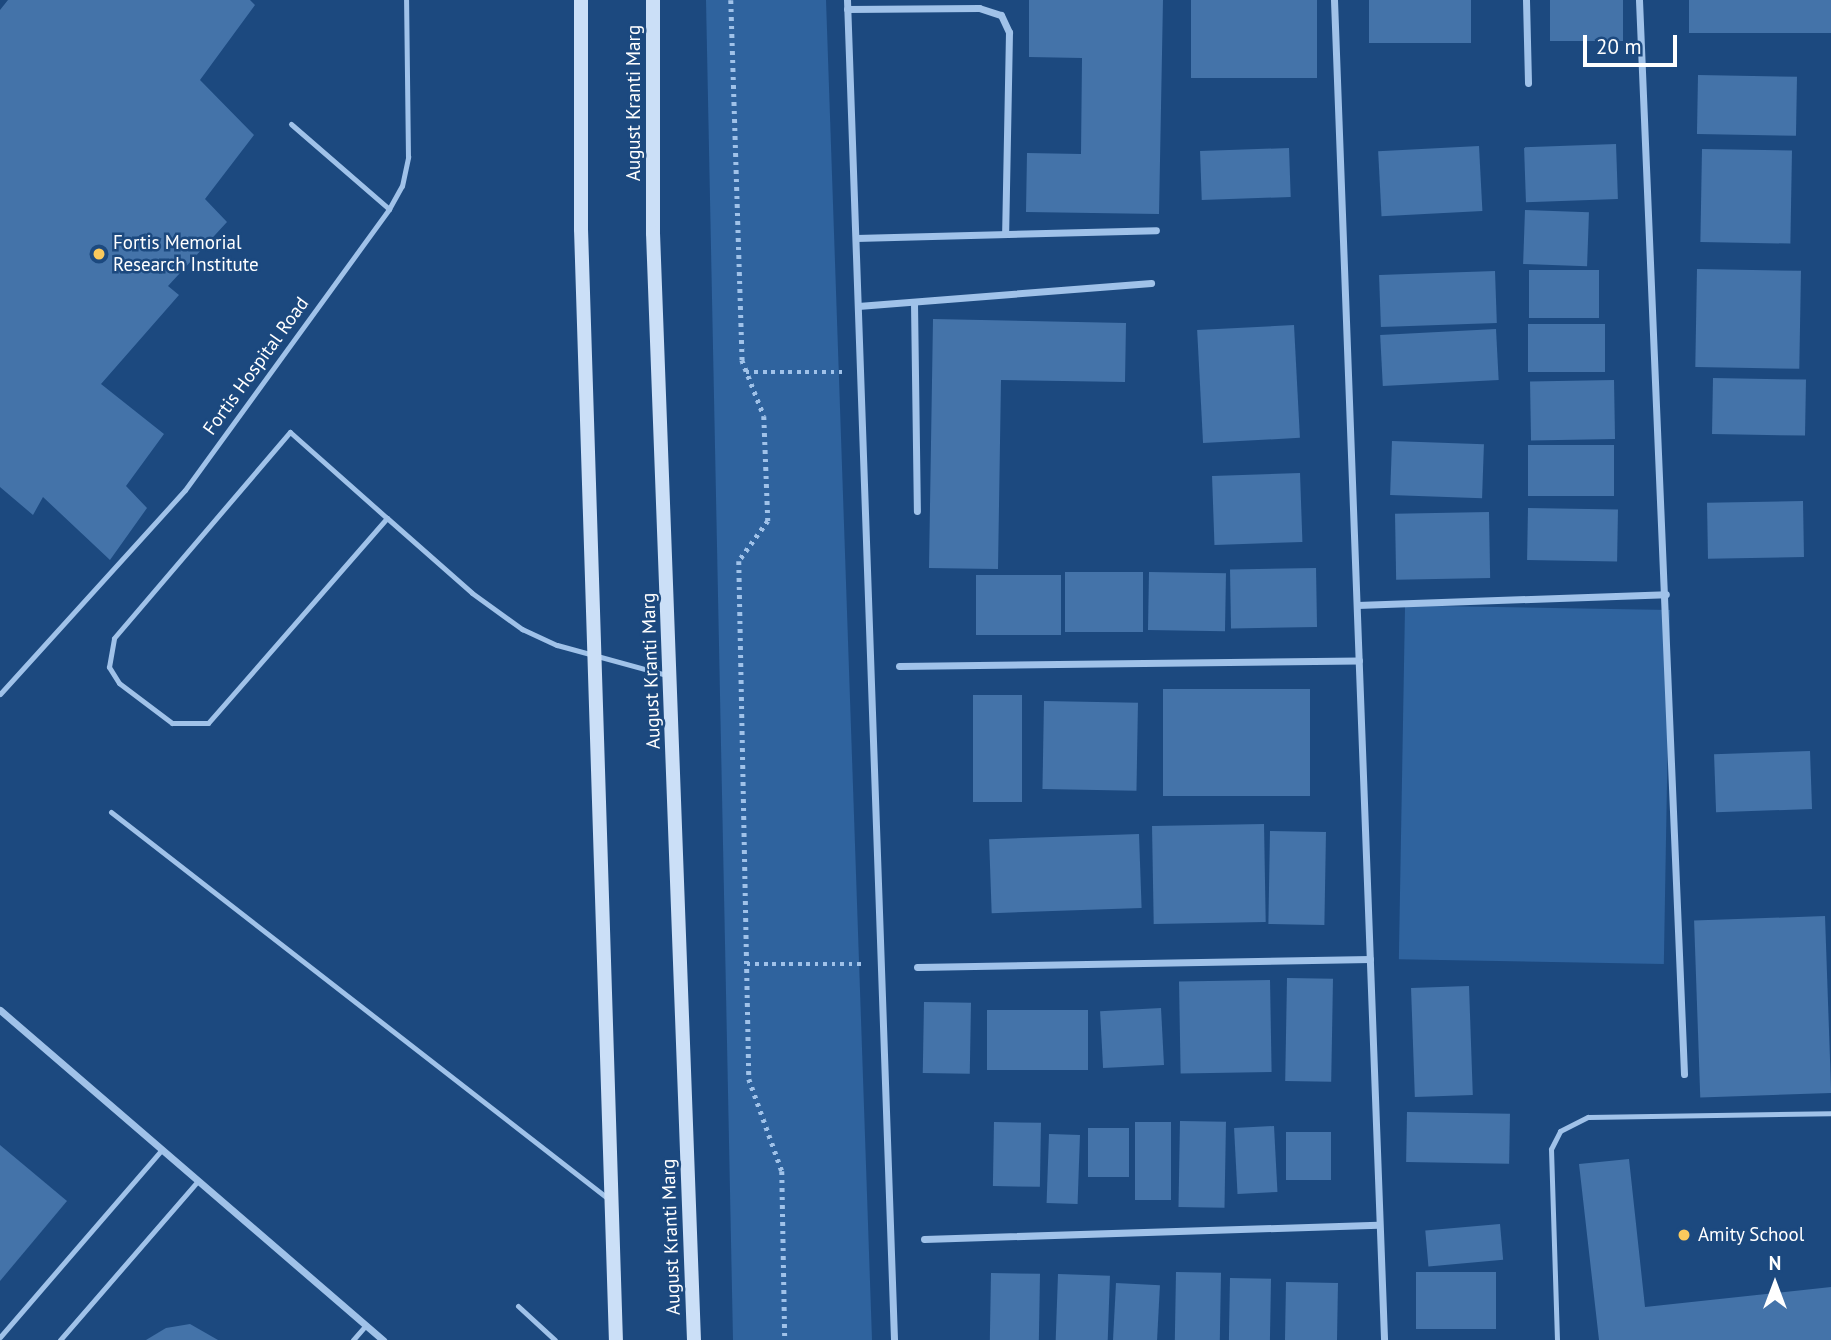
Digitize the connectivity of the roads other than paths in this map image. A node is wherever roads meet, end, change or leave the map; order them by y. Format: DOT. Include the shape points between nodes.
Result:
graph roads {
  1 [pos="406,0"];
  2 [pos="581,0"];
  3 [pos="653,0"];
  4 [pos="1334,0"];
  5 [pos="1526,0"];
  6 [pos="1639,0"];
  7 [pos="847,4"];
  8 [pos="1528,83"];
  9 [pos="291,124"];
  10 [pos="389,209"];
  11 [pos="1156,230"];
  12 [pos="1005,234"];
  13 [pos="856,237"];
  14 [pos="1151,283"];
  15 [pos="914,303"];
  16 [pos="858,306"];
  17 [pos="916,511"];
  18 [pos="387,518"];
  19 [pos="1666,594"];
  20 [pos="1357,605"];
  21 [pos="597,657"];
  22 [pos="1359,660"];
  23 [pos="899,666"];
  24 [pos="670,676"];
  25 [pos="0,694"];
  26 [pos="111,812"];
  27 [pos="1370,959"];
  28 [pos="916,967"];
  29 [pos="0,1010"];
  30 [pos="1684,1074"];
  31 [pos="1831,1113"];
  32 [pos="162,1149"];
  33 [pos="197,1182"];
  34 [pos="613,1201"];
  35 [pos="1378,1226"];
  36 [pos="924,1239"];
  37 [pos="518,1306"];
  38 [pos="366,1325"];
  39 [pos="0,1337"];
  40 [pos="60,1340"];
  41 [pos="353,1340"];
  42 [pos="383,1340"];
  43 [pos="555,1340"];
  44 [pos="616,1340"];
  45 [pos="694,1340"];
  46 [pos="894,1340"];
  47 [pos="1384,1340"];
  48 [pos="1557,1340"];
  1 -- 10 [label="lane, Fortis Hospital Road" via="408,157 402,186"];
  2 -- 21 [label="main road" via="581,229"];
  3 -- 24 [label="main road, August Kranti Marg" via="653,233"];
  4 -- 20 [label="street"];
  5 -- 8 [label="street"];
  6 -- 19 [label="street"];
  7 -- 12 [label="street" via="979,8 1001,15 1009,32"];
  7 -- 13 [label="street"];
  9 -- 10 [label="lane"];
  10 -- 25 [label="lane, Fortis Hospital Road" via="186,490"];
  11 -- 12 [label="street"];
  12 -- 13 [label="street"];
  13 -- 16 [label="street"];
  14 -- 15 [label="street"];
  15 -- 16 [label="street"];
  15 -- 17 [label="street"];
  16 -- 46 [label="street"];
  18 -- 18 [label="lane" via="290,432 114,638 109,667 119,683 172,723 208,723"];
  18 -- 21 [label="lane" via="472,593 522,629"];
  19 -- 20 [label="street"];
  19 -- 30 [label="street"];
  20 -- 22 [label="street"];
  21 -- 24 [label="lane"];
  21 -- 34 [label="main road"];
  22 -- 23 [label="street"];
  22 -- 27 [label="street"];
  24 -- 45 [label="main road, August Kranti Marg"];
  26 -- 34 [label="lane"];
  27 -- 28 [label="street"];
  27 -- 35 [label="street"];
  29 -- 32 [label="street"];
  31 -- 48 [label="lane" via="1588,1118 1560,1130 1551,1149"];
  32 -- 33 [label="street"];
  32 -- 39 [label="lane"];
  33 -- 38 [label="street"];
  33 -- 40 [label="lane"];
  34 -- 44 [label="main road"];
  35 -- 36 [label="street"];
  35 -- 47 [label="street"];
  37 -- 43 [label="lane"];
  38 -- 41 [label="lane"];
  38 -- 42 [label="street"];
}
